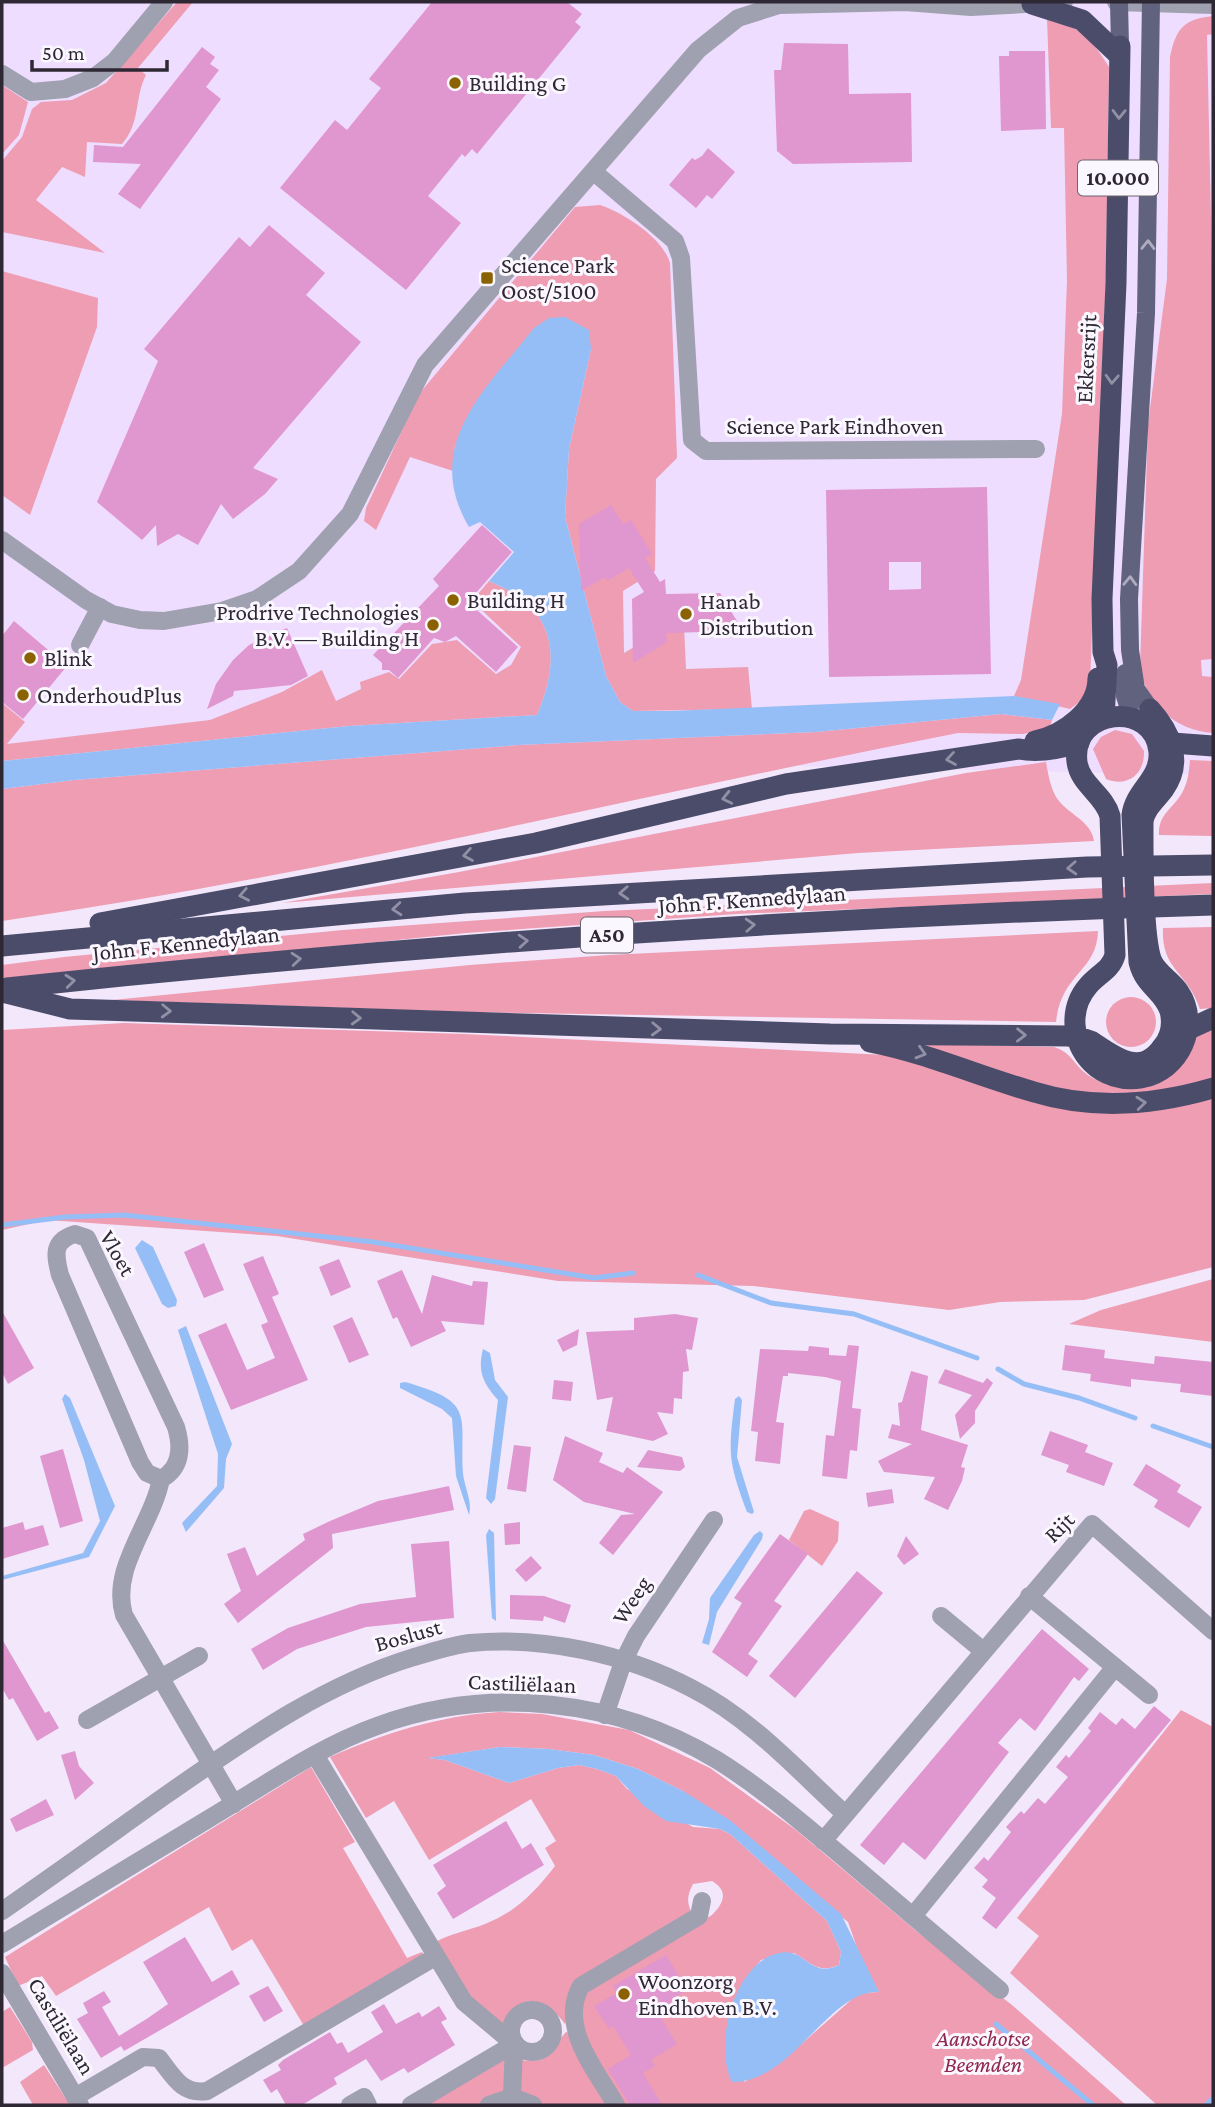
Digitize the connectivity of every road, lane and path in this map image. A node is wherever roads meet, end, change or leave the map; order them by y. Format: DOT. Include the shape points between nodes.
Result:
graph roads {
  1 [pos="164,2"];
  2 [pos="906,2"];
  3 [pos="1064,2"];
  4 [pos="1118,2"];
  5 [pos="1151,3"];
  6 [pos="1032,4"];
  7 [pos="1213,5"];
  8 [pos="1120,50"];
  9 [pos="2,74"];
  10 [pos="594,172"];
  11 [pos="1036,449"];
  12 [pos="2,540"];
  13 [pos="100,607"];
  14 [pos="80,645"];
  15 [pos="1103,652"];
  16 [pos="1141,713"];
  17 [pos="1104,718"];
  18 [pos="1079,743"];
  19 [pos="1165,743"];
  20 [pos="1213,746"];
  21 [pos="1019,749"];
  22 [pos="1129,833"];
  23 [pos="1213,865"];
  24 [pos="1213,905"];
  25 [pos="1143,938"];
  26 [pos="2,945"];
  27 [pos="2,990"];
  28 [pos="1213,1018"];
  29 [pos="1187,1030"];
  30 [pos="830,1034"];
  31 [pos="1076,1037"];
  32 [pos="1213,1088"];
  33 [pos="161,1479"];
  34 [pos="714,1521"];
  35 [pos="1029,1596"];
  36 [pos="941,1616"];
  37 [pos="1213,1631"];
  38 [pos="982,1650"];
  39 [pos="199,1656"];
  40 [pos="623,1662"];
  41 [pos="1115,1667"];
  42 [pos="160,1678"];
  43 [pos="1149,1695"];
  44 [pos="605,1715"];
  45 [pos="87,1720"];
  46 [pos="315,1755"];
  47 [pos="211,1764"];
  48 [pos="234,1804"];
  49 [pos="845,1814"];
  50 [pos="823,1841"];
  51 [pos="702,1902"];
  52 [pos="2,1911"];
  53 [pos="913,1916"];
  54 [pos="2,1944"];
  55 [pos="435,1957"];
  56 [pos="2,1973"];
  57 [pos="1000,1990"];
  58 [pos="573,2025"];
  59 [pos="553,2028"];
  60 [pos="514,2044"];
  61 [pos="513,2097"];
  62 [pos="78,2101"];
  63 [pos="349,2105"];
  64 [pos="368,2105"];
  65 [pos="411,2105"];
  66 [pos="489,2105"];
  67 [pos="533,2105"];
  68 [pos="616,2105"];
  1 -- 9 [label="street" via="114,61 93,78 65,89 31,92"];
  2 -- 6 [label="street" via="971,7"];
  2 -- 10 [label="street" via="779,5 738,18 698,50"];
  3 -- 6 [label="street"];
  4 -- 5 [label="street, Ekkersrijt"];
  4 -- 8 [label="main road, Ekkersrijt / 10.000"];
  5 -- 7 [label="street, Ekkersrijt"];
  16 -- 5 [label="main road, 10.000, one-way" via="1125,689 1124,664 1130,650 1133,494 1146,313"];
  6 -- 8 [label="highway" via="1082,20"];
  8 -- 15 [label="highway, Ekkersrijt / 10.000, one-way"];
  10 -- 11 [label="street, Science Park Eindhoven" via="675,241 681,258 692,440 706,451"];
  10 -- 13 [label="street" via="425,365 350,514 299,571 257,599 199,616 140,620"];
  12 -- 13 [label="street"];
  13 -- 14 [label="street"];
  15 -- 17 [label="highway, Ekkersrijt / 10.000" via="1107,665"];
  15 -- 21 [label="highway, A50" via="1093,702 1061,733"];
  16 -- 17 [label="highway"];
  16 -- 19 [label="highway" via="1149,729"];
  17 -- 18 [label="highway" via="1089,727"];
  18 -- 21 [label="highway, A50"];
  18 -- 22 [label="highway" via="1079,772"];
  19 -- 20 [label="highway"];
  19 -- 22 [label="highway" via="1158,769 1135,802"];
  21 -- 26 [label="highway, A50, one-way" via="786,784 536,843 263,891"];
  22 -- 25 [label="highway"];
  22 -- 31 [label="highway" via="1113,963 1077,1003"];
  23 -- 26 [label="highway, John F. Kennedylaan / A50, one-way" via="1087,867 465,903"];
  27 -- 24 [label="highway, John F. Kennedylaan / A50, one-way" via="269,961 718,927"];
  25 -- 29 [label="highway" via="1154,966 1185,1003"];
  25 -- 31 [label="highway" via="1142,974 1166,1001 1171,1030 1167,1041 1150,1059 1138,1062 1115,1059 1094,1043"];
  27 -- 30 [label="highway, A50, one-way" via="70,1009"];
  28 -- 29 [label="highway"];
  29 -- 31 [label="highway" via="1175,1058 1153,1074 1136,1079 1099,1069"];
  30 -- 31 [label="highway, A50, one-way"];
  30 -- 32 [label="highway, A50, one-way" via="908,1049 1035,1093 1080,1101 1131,1104 1176,1099"];
  33 -- 33 [label="street, Vloet" via="171,1474 180,1454 176,1427 87,1238 65,1237 55,1254 60,1275 140,1462 147,1474"];
  33 -- 42 [label="street, Vloet" via="157,1499 121,1579 119,1597 124,1615"];
  34 -- 40 [label="street, Weeg"];
  35 -- 37 [label="street, Rijt" via="1092,1524"];
  35 -- 38 [label="street, Rijt"];
  35 -- 41 [label="street"];
  36 -- 38 [label="street"];
  38 -- 49 [label="street, Rijt"];
  39 -- 42 [label="street"];
  40 -- 44 [label="street, Weeg"];
  40 -- 47 [label="street, Boslust" via="537,1644 455,1647 367,1671 301,1705"];
  40 -- 49 [label="street, Boslust" via="692,1688 737,1716"];
  41 -- 43 [label="street"];
  41 -- 53 [label="street"];
  42 -- 45 [label="street"];
  42 -- 47 [label="street, Vloet"];
  44 -- 46 [label="street, Castiliëlaan" via="543,1704 471,1703 376,1726"];
  44 -- 50 [label="street, Castiliëlaan" via="716,1759"];
  46 -- 48 [label="street, Castiliëlaan"];
  46 -- 55 [label="street"];
  47 -- 48 [label="street, Vloet"];
  47 -- 52 [label="street, Boslust"];
  48 -- 54 [label="street, Castiliëlaan"];
  49 -- 50 [label="street, Rijt"];
  50 -- 53 [label="street, Castiliëlaan"];
  51 -- 58 [label="street" via="699,1916 580,1986"];
  53 -- 57 [label="street, Castiliëlaan"];
  55 -- 60 [label="street" via="464,2002"];
  55 -- 62 [label="street" via="207,2091 195,2093 181,2087 159,2058 143,2057"];
  56 -- 62 [label="street, Castiliëlaan"];
  58 -- 59 [label="street"];
  58 -- 68 [label="street"];
  59 -- 60 [label="street" via="550,2042 540,2051 525,2052"];
  59 -- 60 [label="street" via="540,2012 526,2011 512,2024"];
  60 -- 61 [label="street"];
  60 -- 65 [label="street"];
  61 -- 66 [label="street"];
  61 -- 67 [label="street"];
  63 -- 64 [label="street" via="363,2097"];
}
